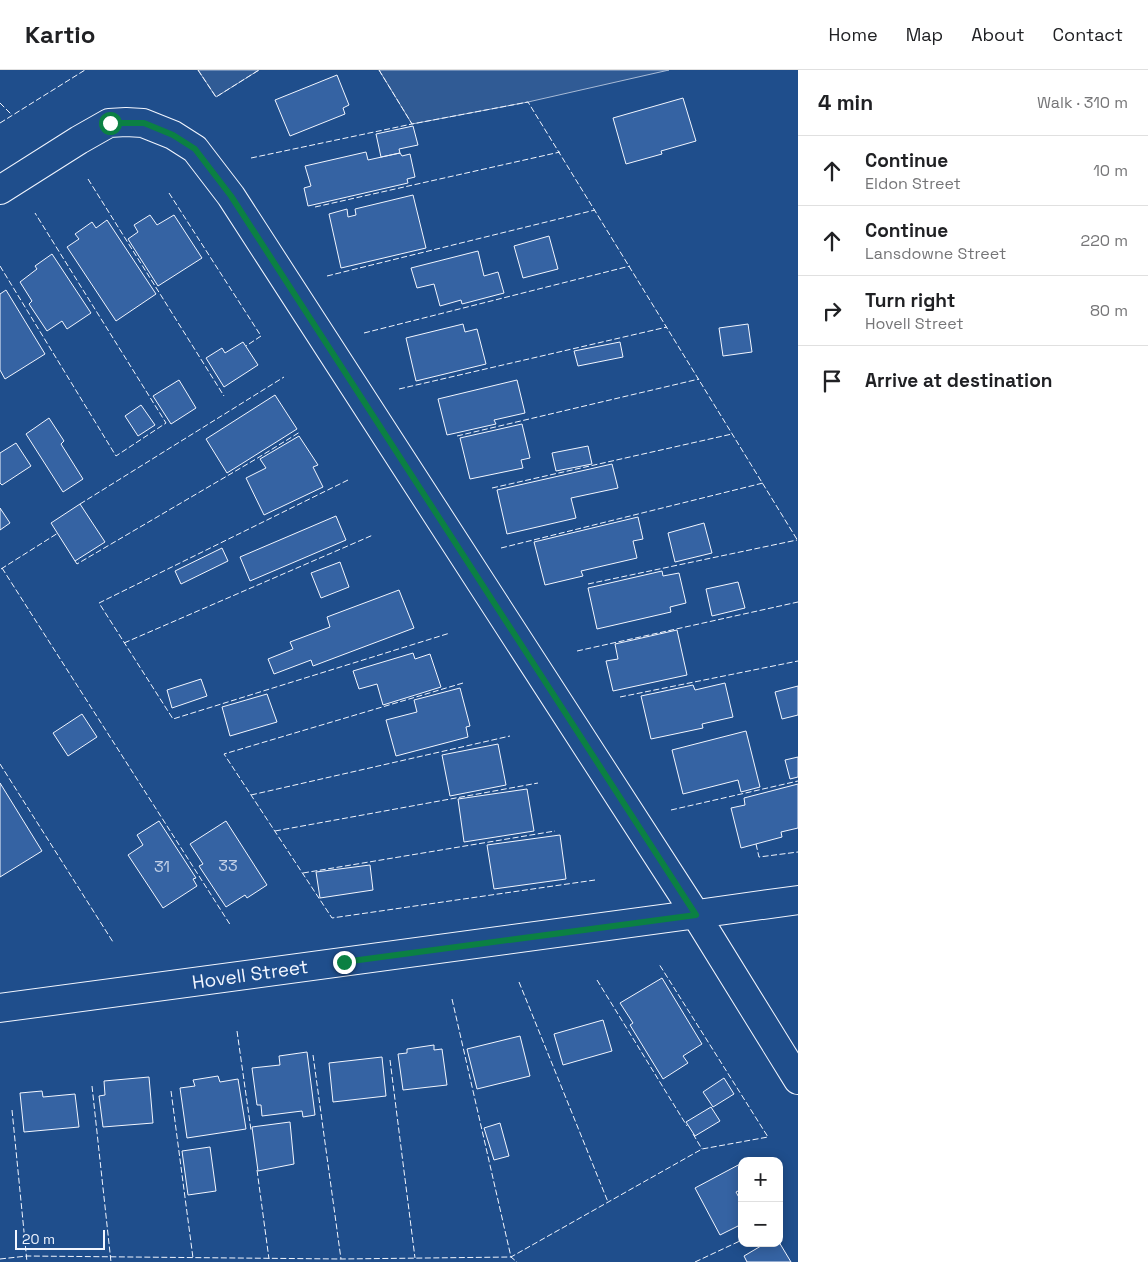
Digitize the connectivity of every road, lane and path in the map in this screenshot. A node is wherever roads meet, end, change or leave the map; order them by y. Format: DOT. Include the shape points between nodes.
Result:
graph roads {
  1 [pos="0,190"];
  2 [pos="798,900"];
  3 [pos="696,915"];
  4 [pos="0,1008"];
  5 [pos="798,1080"];
  1 -- 3 [label="street" via="110,123 144,123 195,149 231,196"];
  2 -- 3 [label="street, Hovell Street"];
  3 -- 4 [label="street, Hovell Street"];
  3 -- 5 [label="street"];
}
